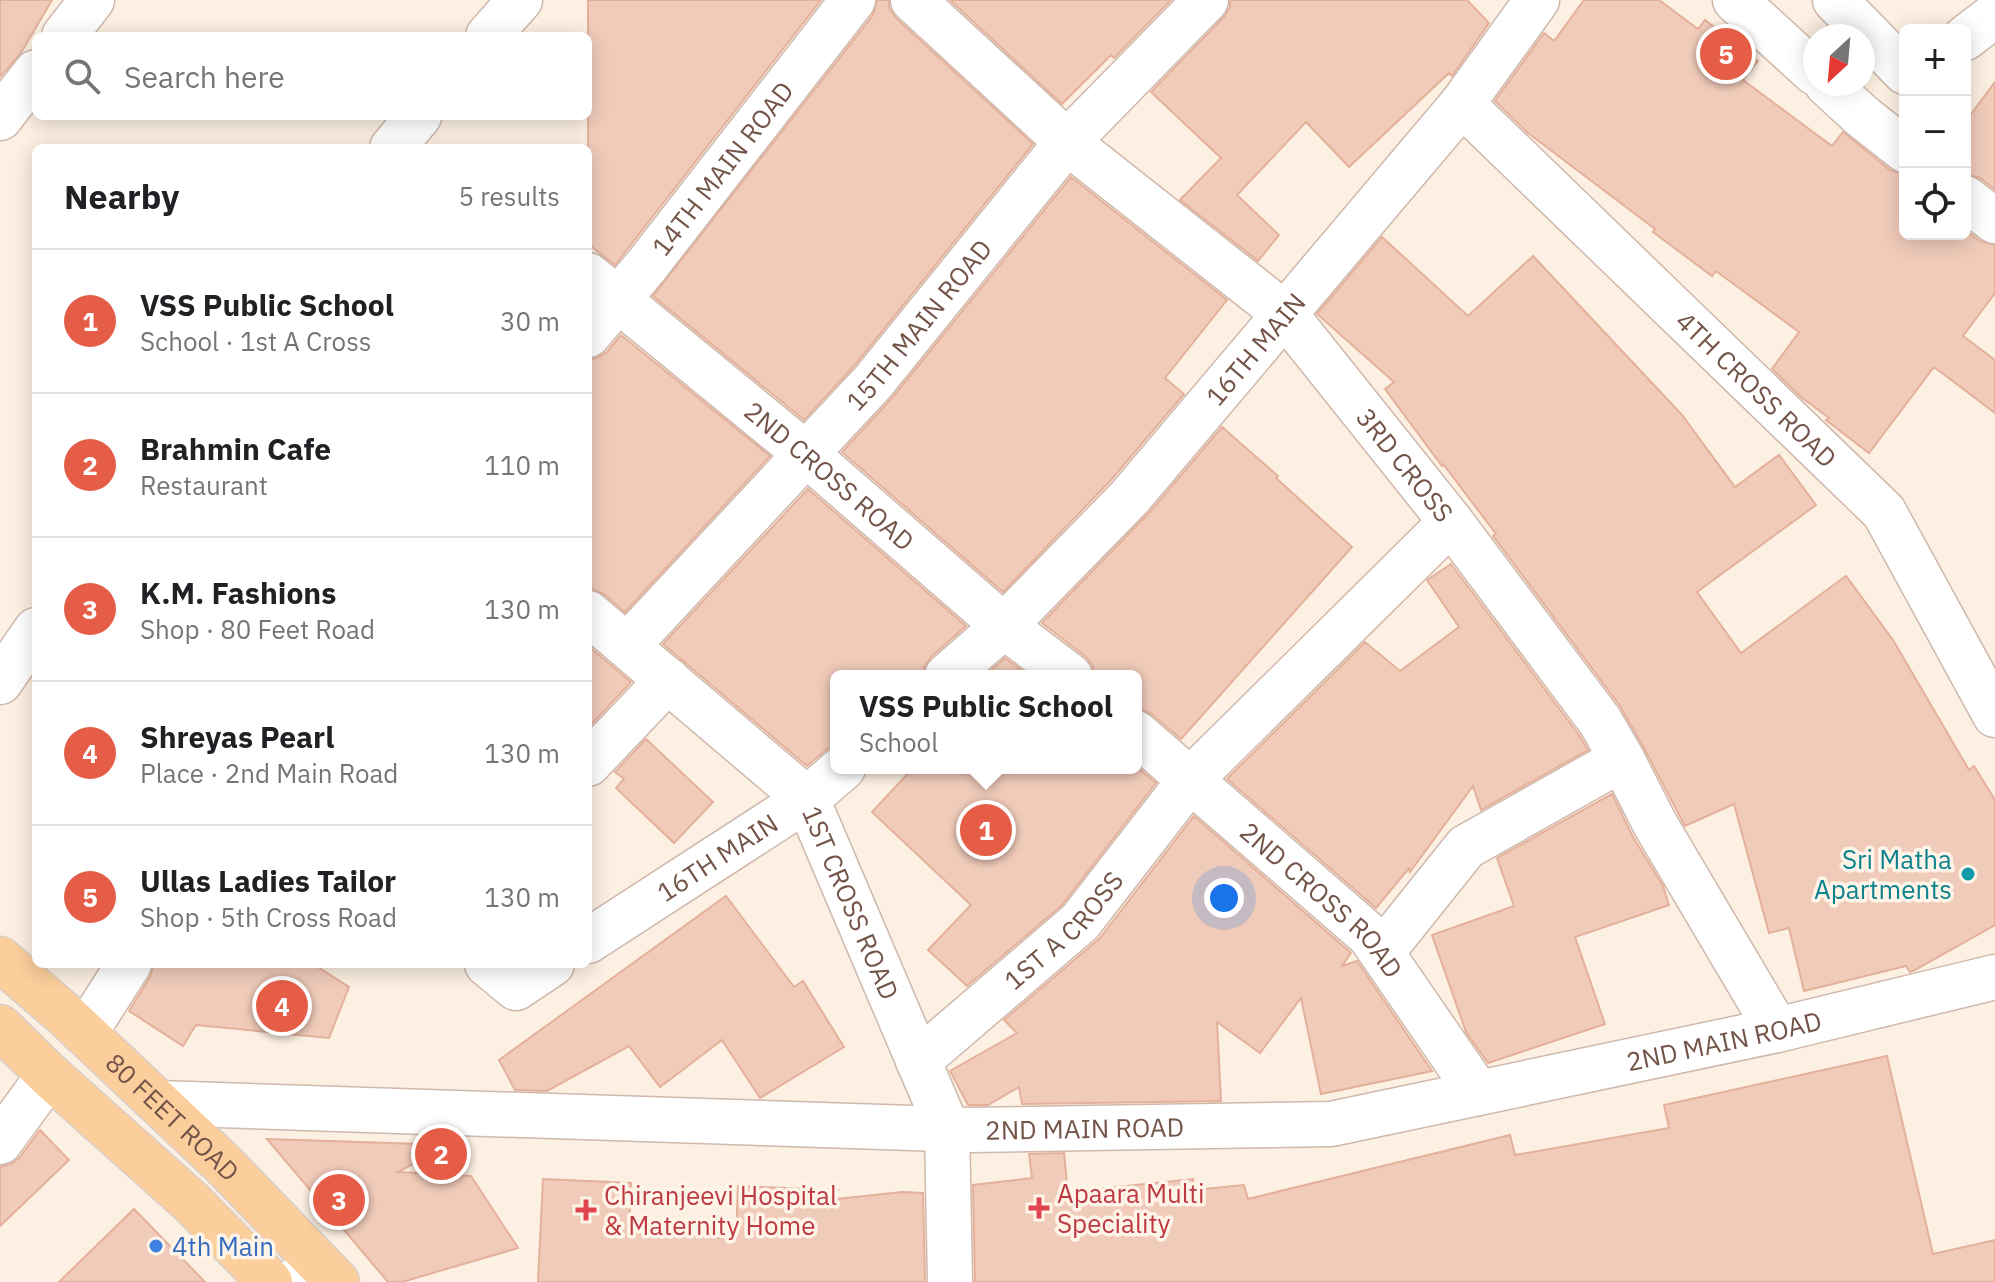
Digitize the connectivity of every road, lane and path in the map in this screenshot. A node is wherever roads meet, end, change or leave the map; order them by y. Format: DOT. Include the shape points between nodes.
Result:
graph roads {
  1 [pos="92,0"];
  2 [pos="520,0"];
  3 [pos="853,0"];
  4 [pos="913,0"];
  5 [pos="1206,0"];
  6 [pos="1537,0"];
  7 [pos="1735,0"];
  8 [pos="1835,0"];
  9 [pos="1995,15"];
  10 [pos="67,32"];
  11 [pos="492,32"];
  12 [pos="1971,33"];
  13 [pos="1803,62"];
  14 [pos="1899,66"];
  15 [pos="32,77"];
  16 [pos="1899,90"];
  17 [pos="1840,96"];
  18 [pos="1462,104"];
  19 [pos="1863,117"];
  20 [pos="0,118"];
  21 [pos="1067,142"];
  22 [pos="1899,145"];
  23 [pos="1971,203"];
  24 [pos="1995,221"];
  25 [pos="603,287"];
  26 [pos="1285,314"];
  27 [pos="592,322"];
  28 [pos="806,454"];
  29 [pos="1451,522"];
  30 [pos="592,616"];
  31 [pos="1004,626"];
  32 [pos="32,636"];
  33 [pos="627,646"];
  34 [pos="954,670"];
  35 [pos="1062,670"];
  36 [pos="668,680"];
  37 [pos="0,682"];
  38 [pos="1995,715"];
  39 [pos="1142,738"];
  40 [pos="1622,759"];
  41 [pos="592,760"];
  42 [pos="836,774"];
  43 [pos="1190,780"];
  44 [pos="807,799"];
  45 [pos="592,938"];
  46 [pos="1382,952"];
  47 [pos="0,959"];
  48 [pos="126,968"];
  49 [pos="535,968"];
  50 [pos="501,976"];
  51 [pos="1995,977"];
  52 [pos="0,1027"];
  53 [pos="1777,1030"];
  54 [pos="85,1033"];
  55 [pos="918,1061"];
  56 [pos="49,1075"];
  57 [pos="1478,1093"];
  58 [pos="159,1103"];
  59 [pos="947,1128"];
  60 [pos="0,1142"];
  61 [pos="316,1275"];
  62 [pos="270,1282"];
  63 [pos="950,1282"];
  1 -- 10 [label="street"];
  2 -- 11 [label="street"];
  3 -- 25 [label="street, 14TH MAIN ROAD" via="647,265"];
  4 -- 21 [label="street, 3RD CROSS"];
  5 -- 21 [label="street, 15TH MAIN ROAD"];
  6 -- 18 [label="street, 16TH MAIN"];
  7 -- 13 [label="street"];
  8 -- 14 [label="street"];
  9 -- 12 [label="street"];
  15 -- 20 [label="street"];
  16 -- 19 [label="street"];
  17 -- 19 [label="street"];
  18 -- 26 [label="street, 16TH MAIN"];
  18 -- 38 [label="street, 4TH CROSS ROAD" via="1884,512"];
  19 -- 22 [label="street"];
  21 -- 26 [label="street, 3RD CROSS"];
  21 -- 28 [label="street, 15TH MAIN ROAD" via="873,382"];
  23 -- 24 [label="street"];
  25 -- 27 [label="street, 14TH MAIN ROAD"];
  25 -- 28 [label="street, 2ND CROSS ROAD"];
  26 -- 29 [label="street, 3RD CROSS"];
  26 -- 31 [label="street, 16TH MAIN" via="1130,497"];
  28 -- 31 [label="street, 2ND CROSS ROAD"];
  28 -- 33 [label="street, 15TH MAIN ROAD"];
  29 -- 40 [label="street, 3RD CROSS" via="1600,721"];
  29 -- 43 [label="street, 1ST A CROSS"];
  30 -- 33 [label="street, 1ST CROSS ROAD"];
  31 -- 34 [label="street, 16TH MAIN"];
  31 -- 35 [label="street, 2ND CROSS ROAD"];
  32 -- 37 [label="street"];
  33 -- 36 [label="street, 1ST CROSS ROAD"];
  36 -- 41 [label="street"];
  36 -- 44 [label="street, 1ST CROSS ROAD"];
  39 -- 43 [label="street, 2ND CROSS ROAD"];
  40 -- 46 [label="street" via="1466,847"];
  40 -- 53 [label="street, 3RD CROSS"];
  42 -- 44 [label="street, 16TH MAIN"];
  43 -- 46 [label="street, 2ND CROSS ROAD"];
  43 -- 55 [label="street, 1ST A CROSS" via="1080,922"];
  44 -- 45 [label="street, 16TH MAIN"];
  44 -- 55 [label="street, 1ST CROSS ROAD"];
  46 -- 57 [label="street, 2ND CROSS ROAD"];
  47 -- 54 [label="main road, 80 FEET ROAD"];
  48 -- 54 [label="street"];
  49 -- 50 [label="street"];
  51 -- 53 [label="street, 2ND MAIN ROAD"];
  52 -- 56 [label="main road, 80 FEET ROAD"];
  53 -- 57 [label="street, 2ND MAIN ROAD"];
  54 -- 58 [label="main road, 80 FEET ROAD"];
  55 -- 59 [label="street, 1ST CROSS ROAD"];
  56 -- 60 [label="street"];
  56 -- 62 [label="main road, 80 FEET ROAD" via="191,1202"];
  57 -- 59 [label="street, 2ND MAIN ROAD" via="1331,1124"];
  58 -- 59 [label="street, 2ND MAIN ROAD"];
  58 -- 61 [label="main road, 80 FEET ROAD" via="223,1164"];
  59 -- 63 [label="street, 1ST CROSS ROAD"];
}
